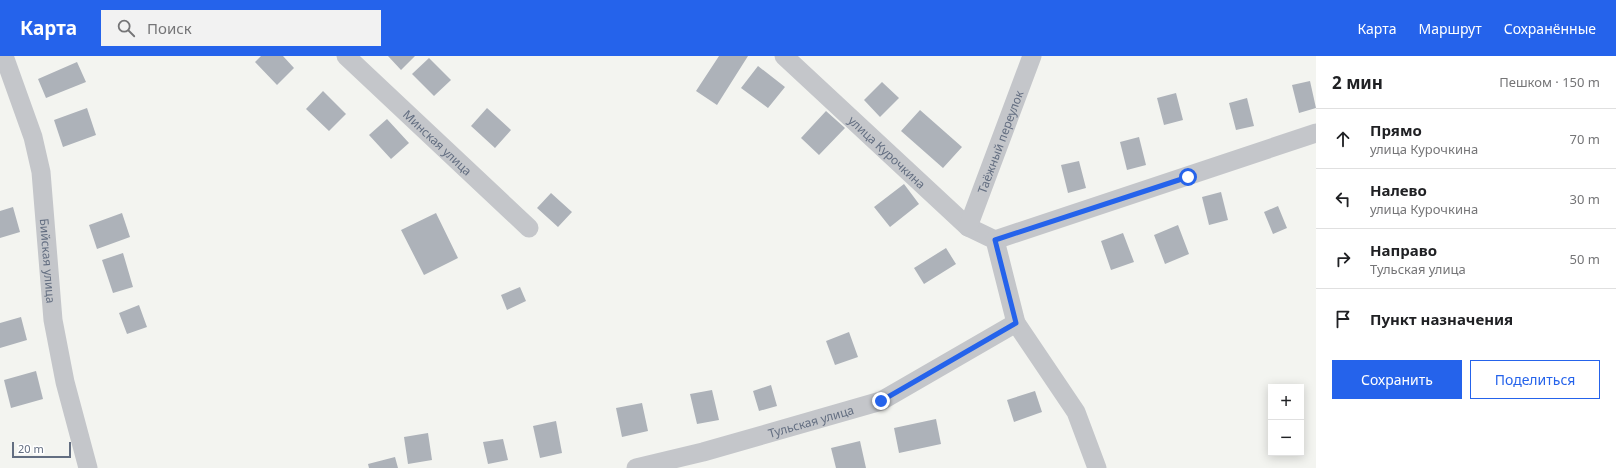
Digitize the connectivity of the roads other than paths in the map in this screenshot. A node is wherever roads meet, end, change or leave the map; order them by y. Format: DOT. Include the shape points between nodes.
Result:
graph roads {
  1 [pos="4,56"];
  2 [pos="346,56"];
  3 [pos="784,56"];
  4 [pos="1032,56"];
  5 [pos="1316,133"];
  6 [pos="968,227"];
  7 [pos="529,228"];
  8 [pos="995,240"];
  9 [pos="1016,323"];
  10 [pos="88,468"];
  11 [pos="636,468"];
  12 [pos="1097,468"];
  1 -- 10 [label="street, Бийская улица" via="32,137 41,172 53,320 65,382"];
  2 -- 7 [label="street, Минская улица"];
  3 -- 6 [label="street, улица Курочкина"];
  4 -- 6 [label="street, Таёжный переулок"];
  5 -- 8 [label="street"];
  6 -- 8 [label="street, улица Курочкина"];
  8 -- 9 [label="street"];
  9 -- 11 [label="street, Тульская улица" via="881,401 703,452"];
  9 -- 12 [label="street" via="1076,412"];
}
